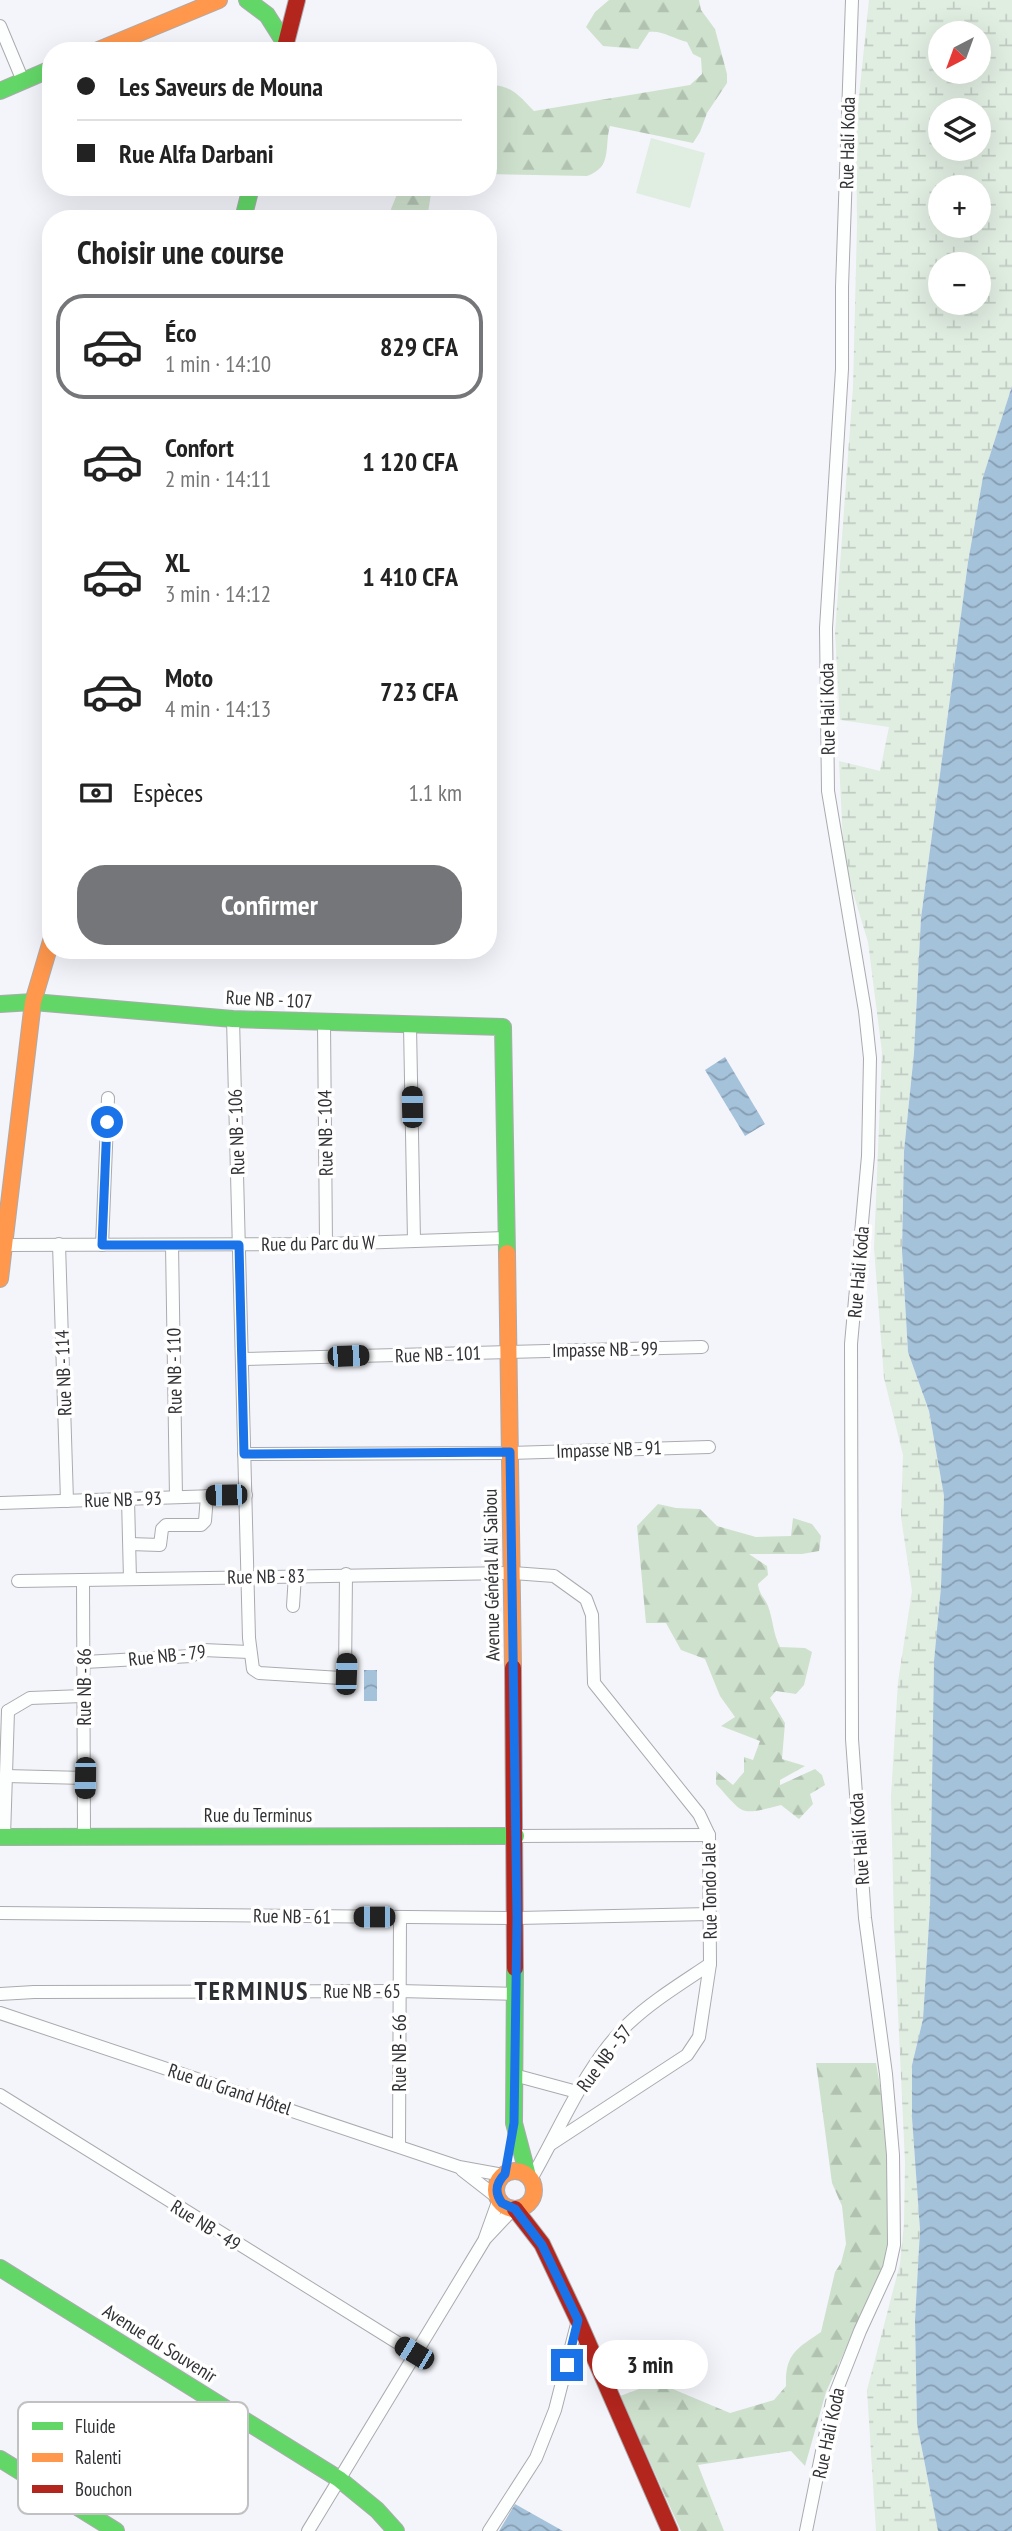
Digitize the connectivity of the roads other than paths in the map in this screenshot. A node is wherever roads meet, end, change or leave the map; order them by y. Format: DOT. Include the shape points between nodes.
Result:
graph roads {
  1 [pos="219,0"];
  2 [pos="247,0"];
  3 [pos="852,0"];
  4 [pos="295,2"];
  5 [pos="0,26"];
  6 [pos="118,42"];
  7 [pos="282,42"];
  8 [pos="286,42"];
  9 [pos="42,73"];
  10 [pos="23,81"];
  11 [pos="0,91"];
  12 [pos="46,959"];
  13 [pos="33,1002"];
  14 [pos="0,1004"];
  15 [pos="233,1018"];
  16 [pos="324,1023"];
  17 [pos="410,1026"];
  18 [pos="503,1027"];
  19 [pos="108,1098"];
  20 [pos="505,1238"];
  21 [pos="414,1241"];
  22 [pos="59,1244"];
  23 [pos="326,1244"];
  24 [pos="5,1245"];
  25 [pos="102,1245"];
  26 [pos="172,1245"];
  27 [pos="239,1245"];
  28 [pos="0,1279"];
  29 [pos="702,1347"];
  30 [pos="508,1352"];
  31 [pos="242,1359"];
  32 [pos="709,1447"];
  33 [pos="510,1452"];
  34 [pos="244,1454"];
  35 [pos="246,1495"];
  36 [pos="206,1496"];
  37 [pos="176,1497"];
  38 [pos="128,1499"];
  39 [pos="66,1501"];
  40 [pos="0,1503"];
  41 [pos="130,1544"];
  42 [pos="513,1573"];
  43 [pos="346,1574"];
  44 [pos="295,1575"];
  45 [pos="247,1576"];
  46 [pos="130,1579"];
  47 [pos="83,1580"];
  48 [pos="18,1581"];
  49 [pos="293,1606"];
  50 [pos="250,1652"];
  51 [pos="85,1662"];
  52 [pos="83,1696"];
  53 [pos="4,1711"];
  54 [pos="3,1736"];
  55 [pos="6,1776"];
  56 [pos="85,1778"];
  57 [pos="709,1835"];
  58 [pos="84,1836"];
  59 [pos="516,1836"];
  60 [pos="2,1837"];
  61 [pos="0,1913"];
  62 [pos="710,1914"];
  63 [pos="400,1917"];
  64 [pos="517,1918"];
  65 [pos="710,1964"];
  66 [pos="400,1991"];
  67 [pos="0,1994"];
  68 [pos="515,1994"];
  69 [pos="0,2012"];
  70 [pos="514,2075"];
  71 [pos="578,2092"];
  72 [pos="0,2095"];
  73 [pos="514,2123"];
  74 [pos="551,2144"];
  75 [pos="400,2146"];
  76 [pos="459,2167"];
  77 [pos="504,2174"];
  78 [pos="530,2177"];
  79 [pos="498,2198"];
  80 [pos="531,2201"];
  81 [pos="514,2209"];
  82 [pos="485,2239"];
  83 [pos="542,2245"];
  84 [pos="0,2268"];
  85 [pos="578,2320"];
  86 [pos="414,2353"];
  87 [pos="215,2402"];
  88 [pos="248,2422"];
  89 [pos="0,2459"];
  90 [pos="18,2470"];
  91 [pos="339,2479"];
  92 [pos="89,2514"];
  93 [pos="116,2531"];
  94 [pos="308,2531"];
  95 [pos="396,2531"];
  96 [pos="489,2531"];
  97 [pos="670,2531"];
  98 [pos="806,2531"];
  1 -- 6 [label="street"];
  2 -- 7 [label="street" via="267,15"];
  3 -- 98 [label="street, Rue Hali Koda" via="842,369 825,628 828,778 870,1058 868,1156 851,1344 852,1739 864,1917 893,2155 894,2245 889,2268 832,2402"];
  4 -- 8 [label="street"];
  5 -- 10 [label="street"];
  9 -- 10 [label="street"];
  10 -- 11 [label="street"];
  12 -- 13 [label="street"];
  13 -- 14 [label="street, Rue NB - 107"];
  13 -- 15 [label="street, Rue NB - 107"];
  13 -- 24 [label="street"];
  15 -- 16 [label="street, Rue NB - 107"];
  15 -- 27 [label="street, Rue NB - 106"];
  16 -- 17 [label="street, Rue NB - 107"];
  16 -- 23 [label="street, Rue NB - 104"];
  17 -- 18 [label="street, Rue NB - 107"];
  17 -- 21 [label="street"];
  18 -- 20 [label="street, Avenue Général Ali Saibou"];
  19 -- 25 [label="street"];
  20 -- 21 [label="street, Rue du Parc du W"];
  20 -- 30 [label="street, Avenue Général Ali Saibou"];
  21 -- 23 [label="street, Rue du Parc du W"];
  22 -- 24 [label="street, Rue du Parc du W"];
  22 -- 25 [label="street, Rue du Parc du W"];
  22 -- 39 [label="street, Rue NB - 114"];
  23 -- 27 [label="street, Rue du Parc du W"];
  24 -- 28 [label="street"];
  25 -- 26 [label="street, Rue du Parc du W"];
  26 -- 27 [label="street, Rue du Parc du W"];
  26 -- 37 [label="street, Rue NB - 110"];
  27 -- 31 [label="street, Rue NB - 106"];
  29 -- 30 [label="street, Impasse NB - 99"];
  30 -- 31 [label="street, Rue NB - 101"];
  30 -- 33 [label="street, Avenue Général Ali Saibou"];
  31 -- 34 [label="street, Rue NB - 106"];
  32 -- 33 [label="street, Impasse NB - 91"];
  33 -- 34 [label="street, Impasse NB - 91"];
  33 -- 42 [label="street, Avenue Général Ali Saibou"];
  34 -- 35 [label="street, Rue NB - 106"];
  35 -- 36 [label="street, Rue NB - 93"];
  35 -- 45 [label="street, Rue NB - 106"];
  36 -- 37 [label="street, Rue NB - 93"];
  36 -- 41 [label="street" via="203,1524 166,1525 160,1545"];
  37 -- 38 [label="street, Rue NB - 93"];
  38 -- 39 [label="street, Rue NB - 93"];
  38 -- 41 [label="street"];
  39 -- 40 [label="street, Rue NB - 93"];
  41 -- 46 [label="street"];
  42 -- 43 [label="street, Rue NB - 83"];
  42 -- 57 [label="street, Rue Tondo Jale" via="554,1576 586,1599 592,1615 594,1683 699,1814"];
  42 -- 59 [label="street, Avenue Général Ali Saibou"];
  43 -- 44 [label="street, Rue NB - 83"];
  43 -- 50 [label="street, Rue NB - 106" via="344,1677 255,1672"];
  44 -- 45 [label="street, Rue NB - 83"];
  44 -- 49 [label="street"];
  45 -- 46 [label="street, Rue NB - 83"];
  45 -- 50 [label="street, Rue NB - 106"];
  46 -- 47 [label="street, Rue NB - 83"];
  47 -- 48 [label="street, Rue NB - 83"];
  47 -- 51 [label="street, Rue NB - 86"];
  50 -- 51 [label="street, Rue NB - 79" via="203,1650 191,1656"];
  51 -- 52 [label="street, Rue NB - 86"];
  52 -- 53 [label="street" via="30,1698"];
  52 -- 56 [label="street, Rue NB - 86"];
  53 -- 54 [label="street"];
  54 -- 55 [label="street"];
  55 -- 56 [label="street"];
  55 -- 60 [label="street"];
  56 -- 58 [label="street, Rue NB - 86"];
  57 -- 59 [label="street"];
  57 -- 62 [label="street, Rue Tondo Jale"];
  58 -- 59 [label="street, Rue du Terminus"];
  58 -- 60 [label="street, Rue du Terminus"];
  59 -- 64 [label="street, Avenue Général Ali Saibou"];
  61 -- 63 [label="street, Rue NB - 61"];
  62 -- 64 [label="street, Rue NB - 61"];
  62 -- 65 [label="street, Rue Tondo Jale"];
  63 -- 64 [label="street, Rue NB - 61"];
  63 -- 66 [label="street, Rue NB - 66"];
  64 -- 68 [label="street, Avenue Général Ali Saibou"];
  65 -- 71 [label="street, Rue NB - 57" via="625,2026"];
  65 -- 74 [label="street, Rue Tondo Jale" via="699,2037 687,2055"];
  66 -- 67 [label="street, Rue NB - 65"];
  66 -- 68 [label="street, Rue NB - 65"];
  66 -- 75 [label="street, Rue NB - 66"];
  68 -- 70 [label="street, Avenue Général Ali Saibou"];
  69 -- 75 [label="street, Rue du Grand Hôtel"];
  70 -- 71 [label="street"];
  70 -- 73 [label="street, Avenue Général Ali Saibou"];
  71 -- 74 [label="street, Rue NB - 57"];
  72 -- 86 [label="street, Rue NB - 49"];
  73 -- 77 [label="street, Avenue Général Ali Saibou"];
  73 -- 78 [label="street, Avenue Général Ali Saibou"];
  74 -- 78 [label="street, Rue Tondo Jale"];
  75 -- 76 [label="street, Rue du Grand Hôtel"];
  76 -- 77 [label="street, Rue du Grand Hôtel"];
  76 -- 79 [label="street, Rue du Grand Hôtel"];
  77 -- 78 [label="street" via="517,2170"];
  77 -- 79 [label="street" via="497,2185"];
  78 -- 80 [label="street"];
  79 -- 81 [label="street"];
  79 -- 82 [label="street"];
  80 -- 81 [label="street"];
  80 -- 83 [label="street"];
  81 -- 82 [label="street"];
  81 -- 83 [label="street"];
  82 -- 86 [label="street"];
  83 -- 85 [label="street"];
  84 -- 87 [label="street, Avenue du Souvenir"];
  85 -- 96 [label="street" via="555,2410 536,2458"];
  85 -- 97 [label="street"];
  86 -- 91 [label="street"];
  88 -- 91 [label="street, Avenue du Souvenir"];
  89 -- 90 [label="street"];
  91 -- 94 [label="street"];
  91 -- 95 [label="street, Avenue du Souvenir"];
  92 -- 93 [label="street"];
}
